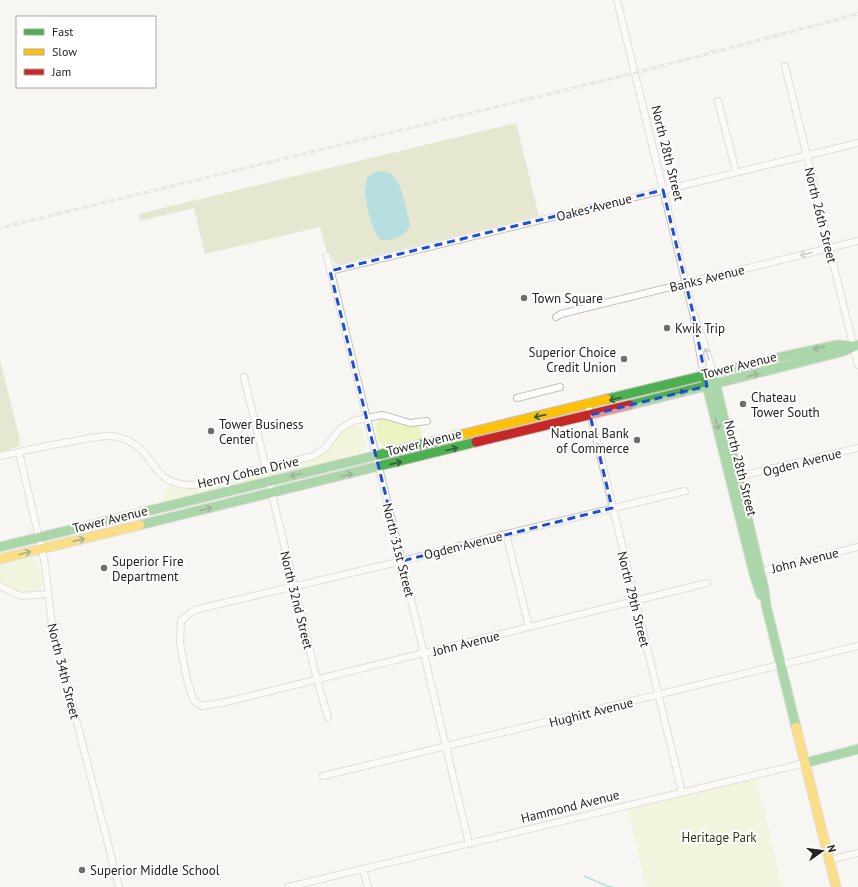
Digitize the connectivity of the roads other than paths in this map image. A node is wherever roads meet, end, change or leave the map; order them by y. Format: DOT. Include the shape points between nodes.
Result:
graph roads {
  1 [pos="617,0"];
  2 [pos="785,66"];
  3 [pos="718,101"];
  4 [pos="858,143"];
  5 [pos="807,156"];
  6 [pos="736,172"];
  7 [pos="663,190"];
  8 [pos="858,241"];
  9 [pos="830,248"];
  10 [pos="327,256"];
  11 [pos="330,271"];
  12 [pos="686,283"];
  13 [pos="556,317"];
  14 [pos="856,345"];
  15 [pos="858,364"];
  16 [pos="709,374"];
  17 [pos="244,377"];
  18 [pos="711,385"];
  19 [pos="560,387"];
  20 [pos="517,398"];
  21 [pos="588,405"];
  22 [pos="590,416"];
  23 [pos="366,418"];
  24 [pos="427,421"];
  25 [pos="721,439"];
  26 [pos="858,448"];
  27 [pos="19,452"];
  28 [pos="0,456"];
  29 [pos="375,456"];
  30 [pos="378,467"];
  31 [pos="266,468"];
  32 [pos="738,475"];
  33 [pos="269,482"];
  34 [pos="685,491"];
  35 [pos="271,493"];
  36 [pos="612,508"];
  37 [pos="506,534"];
  38 [pos="39,538"];
  39 [pos="0,547"];
  40 [pos="858,547"];
  41 [pos="41,549"];
  42 [pos="0,559"];
  43 [pos="402,561"];
  44 [pos="758,575"];
  45 [pos="707,583"];
  46 [pos="0,586"];
  47 [pos="294,586"];
  48 [pos="48,594"];
  49 [pos="635,602"];
  50 [pos="194,610"];
  51 [pos="529,627"];
  52 [pos="858,646"];
  53 [pos="424,653"];
  54 [pos="780,665"];
  55 [pos="317,680"];
  56 [pos="658,695"];
  57 [pos="328,717"];
  58 [pos="446,747"];
  59 [pos="858,750"];
  60 [pos="805,762"];
  61 [pos="323,776"];
  62 [pos="682,792"];
  63 [pos="469,844"];
  64 [pos="858,853"];
  65 [pos="829,860"];
  66 [pos="363,869"];
  67 [pos="119,887"];
  68 [pos="288,887"];
  69 [pos="368,887"];
  70 [pos="836,887"];
  1 -- 7 [label="street, North 28th Street"];
  2 -- 5 [label="street, North 26th Street"];
  3 -- 6 [label="street"];
  4 -- 5 [label="street, Oakes Avenue"];
  5 -- 6 [label="street, Oakes Avenue"];
  5 -- 9 [label="street, North 26th Street"];
  6 -- 7 [label="street, Oakes Avenue"];
  7 -- 11 [label="street, Oakes Avenue"];
  7 -- 12 [label="street, North 28th Street"];
  8 -- 9 [label="street, Banks Avenue"];
  9 -- 12 [label="street, Banks Avenue, one-way"];
  9 -- 14 [label="street, North 26th Street"];
  10 -- 11 [label="street, North 31st Street"];
  11 -- 23 [label="street, North 31st Street"];
  12 -- 13 [label="street, Banks Avenue"];
  12 -- 16 [label="street, North 28th Street" via="703,340"];
  14 -- 15 [label="street, North 26th Street"];
  14 -- 16 [label="main road, Tower Avenue, one-way" via="837,344"];
  18 -- 14 [label="main road, Tower Avenue, one-way" via="841,352"];
  16 -- 18 [label="main road, North 28th Street"];
  16 -- 21 [label="main road, Tower Avenue, one-way"];
  17 -- 31 [label="street"];
  22 -- 18 [label="main road, Tower Avenue, one-way"];
  18 -- 25 [label="main road, North 28th Street, one-way"];
  18 -- 32 [label="main road, North 28th Street"];
  19 -- 20 [label="street"];
  21 -- 22 [label="street, North 29th Street"];
  21 -- 29 [label="main road, Tower Avenue, one-way"];
  30 -- 22 [label="main road, Tower Avenue, one-way"];
  22 -- 36 [label="street, North 29th Street"];
  23 -- 24 [label="street, Henry Cohen Drive" via="385,416 410,423"];
  23 -- 29 [label="street, North 31st Street"];
  23 -- 31 [label="street, Henry Cohen Drive" via="344,425 326,448 313,456"];
  25 -- 32 [label="street" via="732,468"];
  25 -- 44 [label="main road, North 28th Street"];
  26 -- 32 [label="street, Ogden Avenue"];
  27 -- 28 [label="street, Henry Cohen Drive"];
  27 -- 31 [label="street, Henry Cohen Drive" via="94,437 115,437 126,440 142,452 162,477 174,483 188,485"];
  27 -- 38 [label="street, North 34th Street"];
  29 -- 30 [label="street, North 31st Street"];
  29 -- 33 [label="main road, Tower Avenue, one-way"];
  35 -- 30 [label="main road, Tower Avenue, one-way"];
  30 -- 43 [label="street, North 31st Street"];
  32 -- 44 [label="main road, North 28th Street"];
  33 -- 35 [label="street, North 32nd Street"];
  33 -- 38 [label="main road, Tower Avenue"];
  34 -- 36 [label="street, Ogden Avenue"];
  41 -- 35 [label="main road, Tower Avenue, one-way"];
  35 -- 47 [label="street, North 32nd Street"];
  36 -- 37 [label="street, Ogden Avenue"];
  36 -- 49 [label="street, North 29th Street"];
  37 -- 43 [label="street, Ogden Avenue"];
  37 -- 51 [label="street"];
  38 -- 39 [label="main road, Tower Avenue"];
  38 -- 41 [label="street, North 34th Street"];
  40 -- 44 [label="street, John Avenue" via="769,569"];
  42 -- 41 [label="main road, Tower Avenue, one-way"];
  41 -- 48 [label="street, North 34th Street"];
  43 -- 47 [label="street, Ogden Avenue"];
  43 -- 53 [label="street, North 31st Street"];
  44 -- 54 [label="main road, North 28th Street"];
  45 -- 49 [label="street, John Avenue"];
  46 -- 48 [label="street" via="20,596"];
  47 -- 50 [label="street, Ogden Avenue"];
  47 -- 55 [label="street, North 32nd Street"];
  48 -- 67 [label="street, North 34th Street" via="52,625"];
  49 -- 51 [label="street, John Avenue"];
  49 -- 56 [label="street, North 29th Street"];
  50 -- 55 [label="street, John Avenue" via="181,621 180,643 194,701 202,706"];
  51 -- 53 [label="street, John Avenue"];
  52 -- 54 [label="street, Hughitt Avenue"];
  53 -- 55 [label="street, John Avenue"];
  53 -- 58 [label="street, North 31st Street"];
  54 -- 56 [label="street, Hughitt Avenue"];
  54 -- 60 [label="main road, North 28th Street"];
  55 -- 57 [label="street, North 32nd Street"];
  56 -- 58 [label="street, Hughitt Avenue"];
  56 -- 62 [label="street, North 29th Street"];
  58 -- 61 [label="street, Hughitt Avenue"];
  58 -- 63 [label="street, North 31st Street"];
  59 -- 60 [label="main road, Hammond Avenue"];
  60 -- 62 [label="street, Hammond Avenue"];
  60 -- 65 [label="main road, North 28th Street"];
  62 -- 63 [label="street, Hammond Avenue"];
  63 -- 66 [label="street, Hammond Avenue"];
  64 -- 65 [label="street"];
  65 -- 70 [label="main road, North 28th Street"];
  66 -- 68 [label="street, Hammond Avenue"];
  66 -- 69 [label="street"];
}
